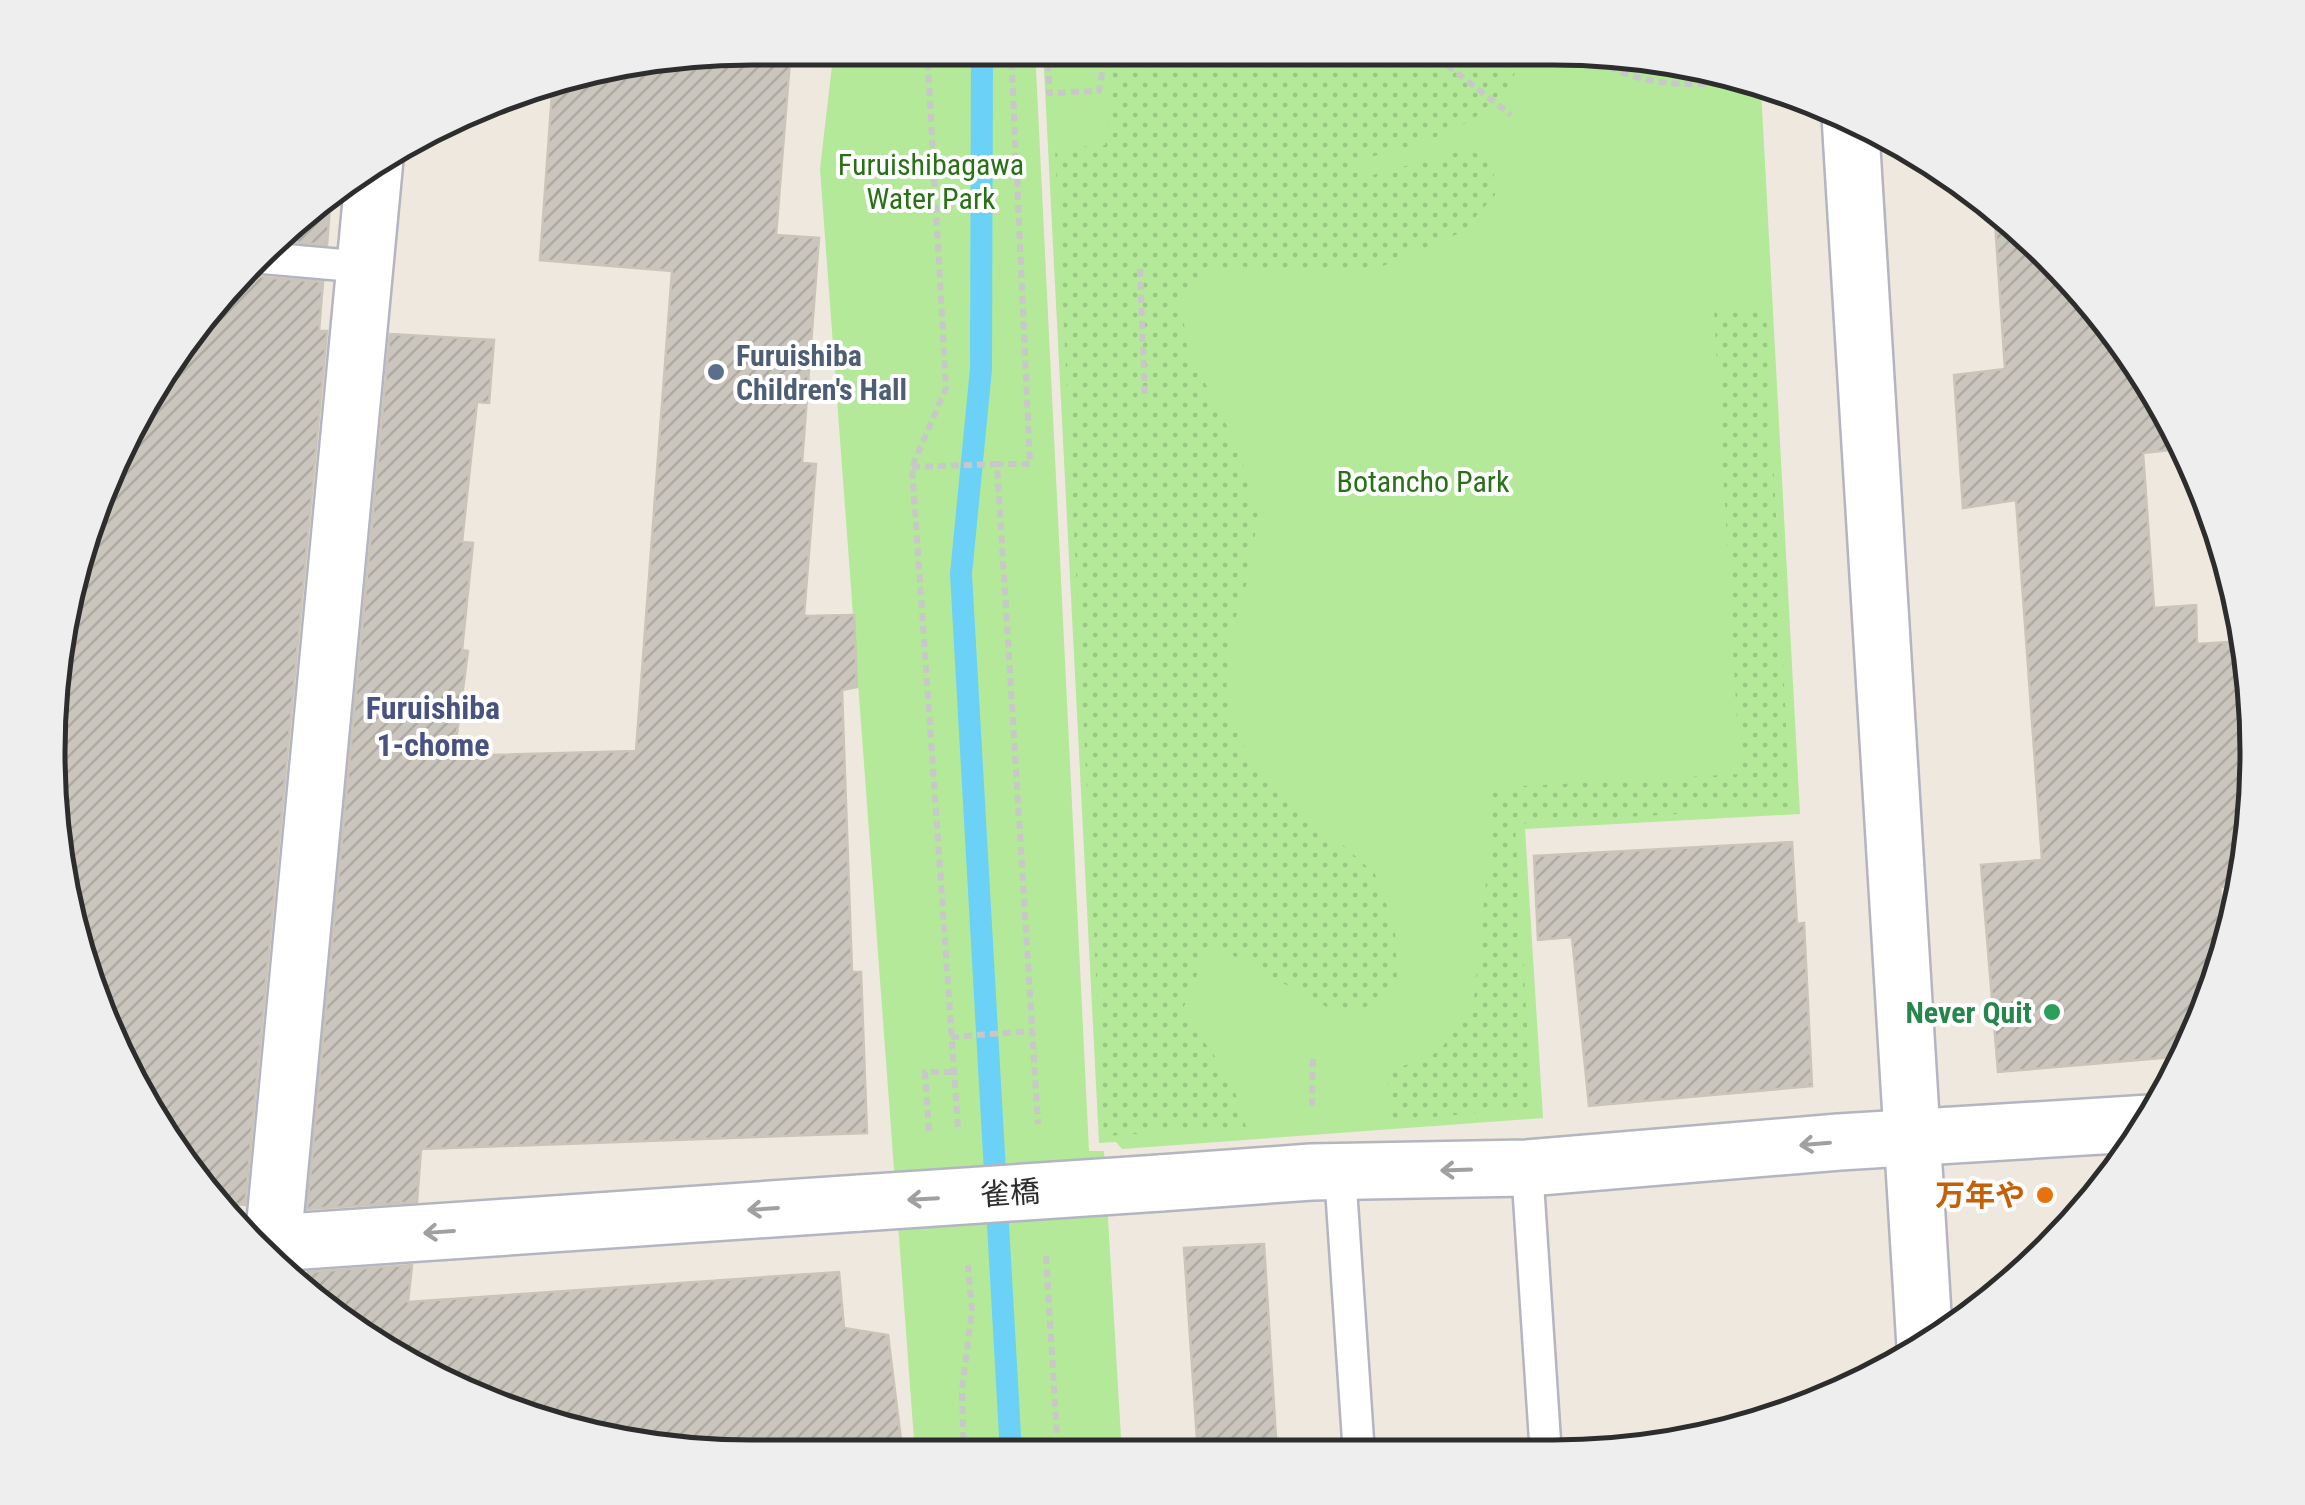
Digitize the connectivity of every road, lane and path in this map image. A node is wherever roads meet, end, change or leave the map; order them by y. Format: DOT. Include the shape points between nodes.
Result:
graph roads {
  1 [pos="928,65"];
  2 [pos="1012,65"];
  3 [pos="1048,65"];
  4 [pos="1104,65"];
  5 [pos="1448,66"];
  6 [pos="1611,68"];
  7 [pos="1712,84"];
  8 [pos="1511,115"];
  9 [pos="1851,133"];
  10 [pos="373,180"];
  11 [pos="274,259"];
  12 [pos="365,266"];
  13 [pos="1140,268"];
  14 [pos="1145,399"];
  15 [pos="997,464"];
  16 [pos="912,466"];
  17 [pos="1032,1031"];
  18 [pos="951,1037"];
  19 [pos="954,1072"];
  20 [pos="2130,1124"];
  21 [pos="1038,1127"];
  22 [pos="958,1131"];
  23 [pos="1912,1138"];
  24 [pos="1527,1168"];
  25 [pos="1340,1173"];
  26 [pos="934,1199"];
  27 [pos="267,1240"];
  28 [pos="1045,1242"];
  29 [pos="276,1248"];
  30 [pos="967,1251"];
  31 [pos="1924,1330"];
  32 [pos="964,1440"];
  33 [pos="1057,1440"];
  34 [pos="1358,1440"];
  35 [pos="1545,1440"];
  1 -- 16 [label="path" via="946,388"];
  2 -- 15 [label="path" via="1030,464"];
  3 -- 4 [label="path" via="1049,94 1100,91"];
  5 -- 8 [label="path"];
  6 -- 7 [label="path" via="1658,83"];
  9 -- 23 [label="street"];
  10 -- 12 [label="street"];
  11 -- 12 [label="lane"];
  12 -- 27 [label="street"];
  13 -- 14 [label="path"];
  15 -- 16 [label="path"];
  15 -- 17 [label="path"];
  16 -- 18 [label="path"];
  17 -- 18 [label="path"];
  17 -- 21 [label="path"];
  18 -- 19 [label="path"];
  19 -- 22 [label="path"];
  19 -- 26 [label="path" via="924,1072"];
  20 -- 23 [label="street, 雀橋"];
  23 -- 24 [label="street, 雀橋, one-way"];
  23 -- 31 [label="street"];
  24 -- 25 [label="street, 雀橋, one-way"];
  24 -- 35 [label="lane"];
  25 -- 26 [label="street, 雀橋, bridge"];
  25 -- 34 [label="lane"];
  26 -- 29 [label="street, 雀橋, one-way, bridge"];
  28 -- 33 [label="path"];
  30 -- 32 [label="path" via="972,1311"];
}
